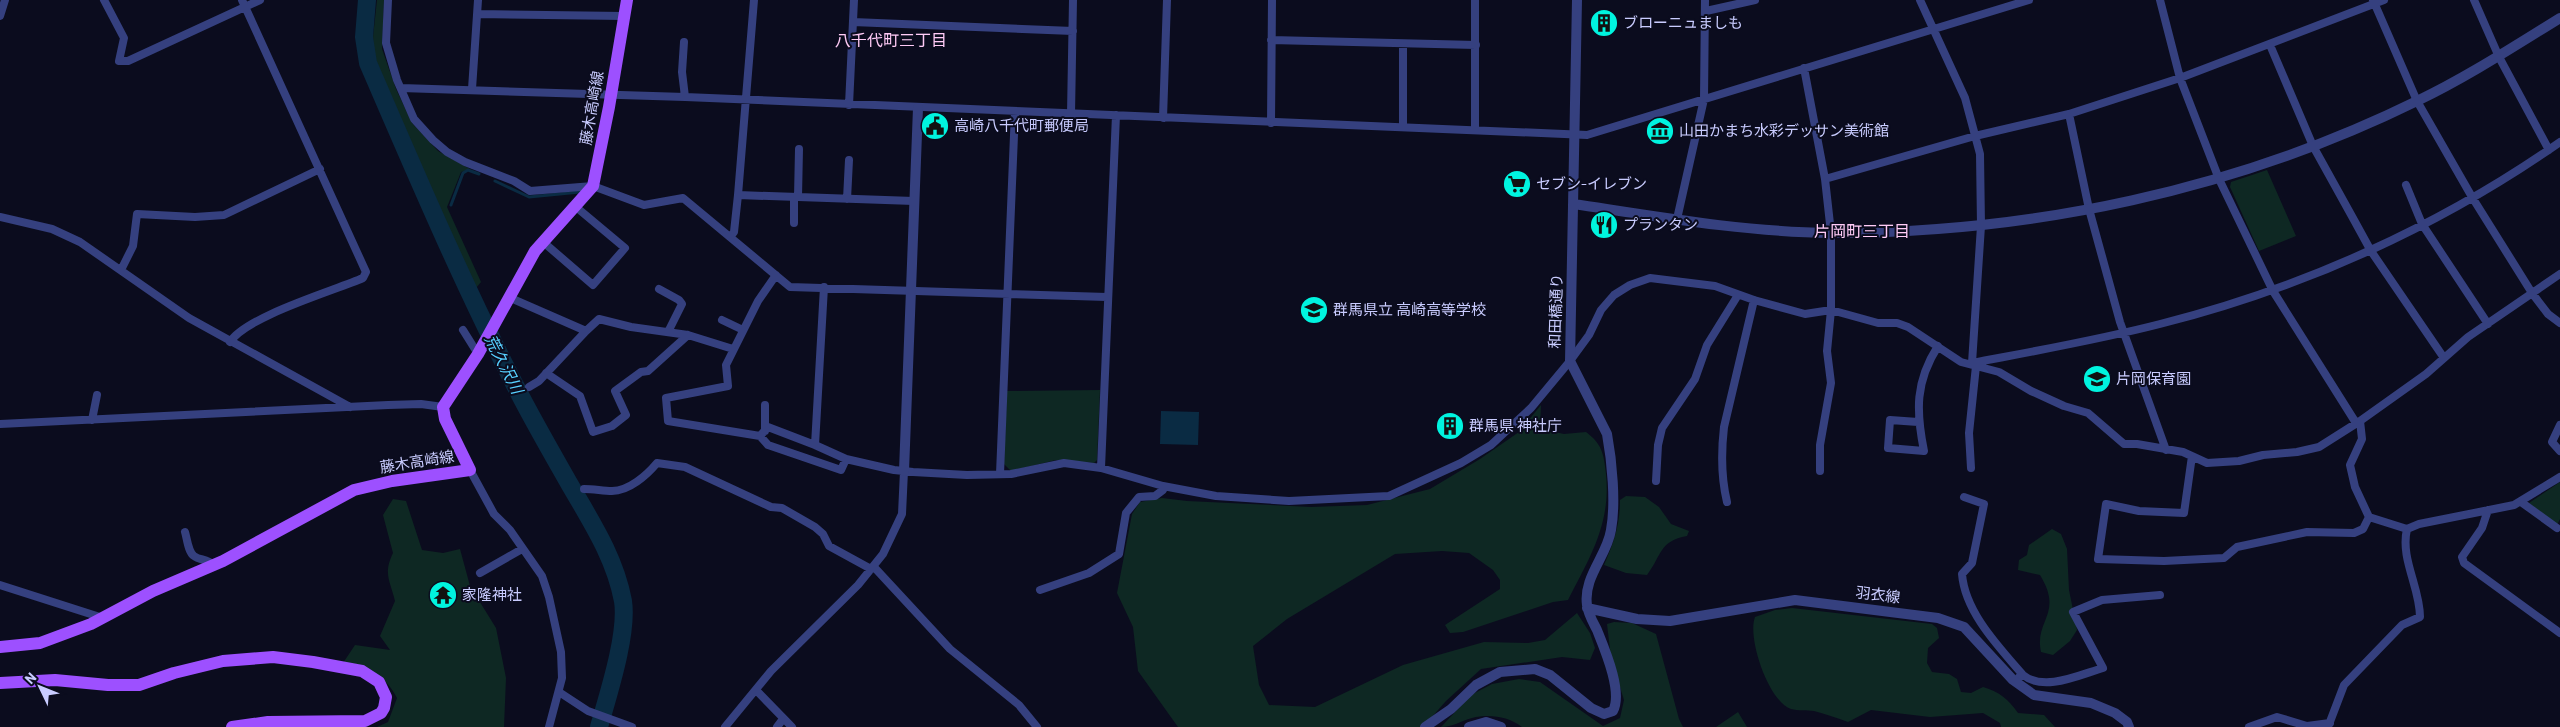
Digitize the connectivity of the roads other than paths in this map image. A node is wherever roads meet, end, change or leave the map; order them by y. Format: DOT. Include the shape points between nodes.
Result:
graph roads {
  1 [pos="4,0"];
  2 [pos="104,0"];
  3 [pos="260,0"];
  4 [pos="388,0"];
  5 [pos="478,0"];
  6 [pos="627,0"];
  7 [pos="754,0"];
  8 [pos="854,0"];
  9 [pos="1073,0"];
  10 [pos="1167,0"];
  11 [pos="1272,0"];
  12 [pos="1476,0"];
  13 [pos="1576,0"];
  14 [pos="1705,0"];
  15 [pos="1755,0"];
  16 [pos="1920,0"];
  17 [pos="2029,0"];
  18 [pos="2160,0"];
  19 [pos="2384,0"];
  20 [pos="2474,0"];
  21 [pos="2374,2"];
  22 [pos="244,3"];
  23 [pos="1706,11"];
  24 [pos="477,14"];
  25 [pos="0,16"];
  26 [pos="624,16"];
  27 [pos="2560,18"];
  28 [pos="853,22"];
  29 [pos="1933,29"];
  30 [pos="1073,31"];
  31 [pos="1271,40"];
  32 [pos="684,42"];
  33 [pos="1403,44"];
  34 [pos="1476,45"];
  35 [pos="2270,45"];
  36 [pos="2499,57"];
  37 [pos="1804,68"];
  38 [pos="2180,78"];
  39 [pos="400,88"];
  40 [pos="472,89"];
  41 [pos="611,95"];
  42 [pos="685,97"];
  43 [pos="1704,99"];
  44 [pos="746,100"];
  45 [pos="2417,101"];
  46 [pos="849,104"];
  47 [pos="918,108"];
  48 [pos="1015,111"];
  49 [pos="1071,114"];
  50 [pos="2069,114"];
  51 [pos="1116,115"];
  52 [pos="1163,118"];
  53 [pos="1270,122"];
  54 [pos="1403,128"];
  55 [pos="1475,130"];
  56 [pos="1575,135"];
  57 [pos="1974,136"];
  58 [pos="2560,142"];
  59 [pos="2313,146"];
  60 [pos="799,150"];
  61 [pos="2549,150"];
  62 [pos="849,160"];
  63 [pos="320,169"];
  64 [pos="1825,179"];
  65 [pos="2219,179"];
  66 [pos="2406,184"];
  67 [pos="593,186"];
  68 [pos="738,195"];
  69 [pos="796,197"];
  70 [pos="2472,197"];
  71 [pos="847,199"];
  72 [pos="914,201"];
  73 [pos="1574,204"];
  74 [pos="576,207"];
  75 [pos="2089,209"];
  76 [pos="0,217"];
  77 [pos="1677,220"];
  78 [pos="794,222"];
  79 [pos="2422,224"];
  80 [pos="1981,226"];
  81 [pos="1831,232"];
  82 [pos="730,237"];
  83 [pos="542,242"];
  84 [pos="2371,250"];
  85 [pos="121,270"];
  86 [pos="2560,274"];
  87 [pos="776,275"];
  88 [pos="824,287"];
  89 [pos="659,289"];
  90 [pos="911,291"];
  91 [pos="2273,291"];
  92 [pos="2532,293"];
  93 [pos="1008,294"];
  94 [pos="1738,295"];
  95 [pos="508,297"];
  96 [pos="1107,297"];
  97 [pos="1754,300"];
  98 [pos="1831,310"];
  99 [pos="722,320"];
  100 [pos="2560,323"];
  101 [pos="2488,324"];
  102 [pos="463,330"];
  103 [pos="586,330"];
  104 [pos="743,330"];
  105 [pos="668,332"];
  106 [pos="2123,333"];
  107 [pos="688,336"];
  108 [pos="230,342"];
  109 [pos="1938,346"];
  110 [pos="733,349"];
  111 [pos="479,352"];
  112 [pos="2444,358"];
  113 [pos="1570,361"];
  114 [pos="1974,365"];
  115 [pos="546,373"];
  116 [pos="529,387"];
  117 [pos="97,394"];
  118 [pos="765,405"];
  119 [pos="350,407"];
  120 [pos="443,407"];
  121 [pos="92,420"];
  122 [pos="1918,422"];
  123 [pos="2358,422"];
  124 [pos="0,424"];
  125 [pos="2560,425"];
  126 [pos="763,433"];
  127 [pos="815,445"];
  128 [pos="2166,450"];
  129 [pos="2560,451"];
  130 [pos="2192,456"];
  131 [pos="846,458"];
  132 [pos="1101,468"];
  133 [pos="1971,468"];
  134 [pos="470,470"];
  135 [pos="904,471"];
  136 [pos="1820,471"];
  137 [pos="1000,474"];
  138 [pos="2560,477"];
  139 [pos="1656,481"];
  140 [pos="1163,486"];
  141 [pos="584,490"];
  142 [pos="1964,497"];
  143 [pos="1727,502"];
  144 [pos="2521,502"];
  145 [pos="2488,510"];
  146 [pos="2369,517"];
  147 [pos="2557,528"];
  148 [pos="2408,529"];
  149 [pos="185,532"];
  150 [pos="522,549"];
  151 [pos="213,565"];
  152 [pos="872,568"];
  153 [pos="480,573"];
  154 [pos="0,586"];
  155 [pos="1040,590"];
  156 [pos="2160,595"];
  157 [pos="1587,608"];
  158 [pos="103,618"];
  159 [pos="2560,632"];
  160 [pos="0,647"];
  161 [pos="2023,675"];
  162 [pos="2013,680"];
  163 [pos="0,683"];
  164 [pos="756,690"];
  165 [pos="559,692"];
  166 [pos="783,719"];
  167 [pos="612,722"];
  168 [pos="2329,725"];
  169 [pos="232,727"];
  170 [pos="549,727"];
  171 [pos="632,727"];
  172 [pos="725,727"];
  173 [pos="777,727"];
  174 [pos="792,727"];
  175 [pos="1037,727"];
  176 [pos="1425,727"];
  177 [pos="1469,727"];
  178 [pos="1501,727"];
  179 [pos="2129,727"];
  180 [pos="2249,727"];
  1 -- 25 [label="street"];
  2 -- 22 [label="street" via="124,38 119,61 128,61"];
  3 -- 22 [label="street"];
  4 -- 39 [label="street" via="386,43"];
  5 -- 24 [label="street"];
  6 -- 26 [label="main road, 藤木高崎線"];
  7 -- 44 [label="street"];
  8 -- 28 [label="street"];
  9 -- 30 [label="street"];
  10 -- 52 [label="street"];
  11 -- 31 [label="street"];
  12 -- 34 [label="street"];
  13 -- 56 [label="street, 和田橋通り"];
  14 -- 23 [label="street"];
  15 -- 23 [label="street"];
  16 -- 29 [label="street"];
  17 -- 29 [label="street"];
  18 -- 38 [label="street"];
  19 -- 21 [label="street"];
  20 -- 36 [label="street"];
  21 -- 35 [label="street"];
  21 -- 45 [label="street"];
  22 -- 63 [label="street"];
  23 -- 43 [label="street"];
  24 -- 26 [label="street"];
  24 -- 40 [label="street"];
  26 -- 41 [label="main road, 藤木高崎線"];
  27 -- 36 [label="street"];
  28 -- 30 [label="street"];
  28 -- 46 [label="street"];
  29 -- 37 [label="street"];
  29 -- 57 [label="street" via="1965,98"];
  30 -- 49 [label="street"];
  31 -- 33 [label="street"];
  31 -- 53 [label="street"];
  32 -- 42 [label="street" via="682,72"];
  33 -- 34 [label="street"];
  33 -- 54 [label="street"];
  34 -- 55 [label="street"];
  35 -- 38 [label="street"];
  35 -- 59 [label="street"];
  36 -- 45 [label="street"];
  36 -- 61 [label="street"];
  37 -- 43 [label="street"];
  37 -- 64 [label="street"];
  38 -- 50 [label="street"];
  38 -- 65 [label="street"];
  39 -- 40 [label="street"];
  39 -- 67 [label="street" via="421,128 458,158 514,181 530,192"];
  40 -- 41 [label="street"];
  41 -- 42 [label="street"];
  41 -- 67 [label="main road, 藤木高崎線"];
  42 -- 44 [label="street"];
  43 -- 56 [label="street" via="1587,135"];
  43 -- 77 [label="street"];
  44 -- 46 [label="street"];
  44 -- 68 [label="street"];
  45 -- 59 [label="street"];
  45 -- 70 [label="street"];
  46 -- 47 [label="street"];
  47 -- 48 [label="street"];
  47 -- 72 [label="street"];
  48 -- 49 [label="street"];
  48 -- 93 [label="street"];
  49 -- 51 [label="street"];
  50 -- 57 [label="street"];
  50 -- 75 [label="street"];
  51 -- 52 [label="street"];
  51 -- 96 [label="street"];
  52 -- 53 [label="street"];
  53 -- 54 [label="street"];
  54 -- 55 [label="street"];
  55 -- 56 [label="street"];
  56 -- 73 [label="street, 和田橋通り"];
  57 -- 64 [label="street"];
  57 -- 80 [label="street" via="1980,154"];
  58 -- 61 [label="street"];
  59 -- 65 [label="street"];
  59 -- 84 [label="street"];
  60 -- 69 [label="street"];
  61 -- 70 [label="street"];
  62 -- 71 [label="street"];
  63 -- 85 [label="street" via="224,215 137,214 133,246"];
  63 -- 108 [label="street" via="366,276 272,313"];
  64 -- 81 [label="street"];
  65 -- 75 [label="street"];
  65 -- 91 [label="street"];
  66 -- 79 [label="street"];
  67 -- 74 [label="main road, 藤木高崎線"];
  67 -- 82 [label="street" via="641,205 683,198"];
  68 -- 69 [label="street"];
  68 -- 82 [label="street" via="734,232"];
  69 -- 71 [label="street"];
  69 -- 78 [label="street"];
  70 -- 79 [label="street"];
  70 -- 92 [label="street"];
  71 -- 72 [label="street"];
  72 -- 90 [label="street"];
  73 -- 77 [label="street"];
  73 -- 113 [label="street, 和田橋通り"];
  74 -- 83 [label="main road, 藤木高崎線"];
  74 -- 83 [label="street" via="625,248 593,285"];
  75 -- 80 [label="street"];
  75 -- 106 [label="street"];
  76 -- 85 [label="street" via="65,234"];
  77 -- 81 [label="street" via="1735,228"];
  79 -- 84 [label="street"];
  79 -- 101 [label="street"];
  80 -- 81 [label="street"];
  80 -- 114 [label="street"];
  81 -- 98 [label="street"];
  82 -- 87 [label="street"];
  83 -- 95 [label="main road, 藤木高崎線"];
  84 -- 91 [label="street"];
  84 -- 112 [label="street"];
  85 -- 108 [label="street" via="189,318"];
  86 -- 92 [label="street"];
  87 -- 88 [label="street" via="790,287"];
  87 -- 104 [label="street"];
  88 -- 90 [label="street"];
  88 -- 127 [label="street"];
  89 -- 105 [label="street" via="682,304"];
  90 -- 93 [label="street"];
  90 -- 135 [label="street"];
  91 -- 106 [label="street"];
  91 -- 123 [label="street"];
  92 -- 100 [label="street" via="2548,314"];
  92 -- 101 [label="street"];
  93 -- 96 [label="street"];
  93 -- 137 [label="street"];
  94 -- 97 [label="street"];
  94 -- 113 [label="street" via="1715,286 1650,278 1630,285 1614,295 1602,310"];
  94 -- 139 [label="street" via="1707,345 1695,379 1662,428"];
  95 -- 103 [label="street"];
  95 -- 111 [label="main road, 藤木高崎線"];
  96 -- 132 [label="street"];
  97 -- 98 [label="street" via="1805,314"];
  97 -- 143 [label="street" via="1724,427 1722,484"];
  98 -- 109 [label="street" via="1878,323 1902,325"];
  98 -- 136 [label="street" via="1827,352 1831,383 1820,445"];
  99 -- 104 [label="street"];
  101 -- 112 [label="street"];
  102 -- 111 [label="street"];
  103 -- 105 [label="street" via="599,319"];
  103 -- 115 [label="street"];
  104 -- 110 [label="street"];
  105 -- 107 [label="street"];
  106 -- 114 [label="street"];
  106 -- 128 [label="street"];
  107 -- 110 [label="street"];
  107 -- 115 [label="street" via="648,371 641,372 615,391 626,414 603,430 593,432 580,396"];
  108 -- 119 [label="street"];
  109 -- 114 [label="street" via="1961,362"];
  109 -- 122 [label="street" via="1921,380"];
  110 -- 126 [label="street" via="726,365 728,386 666,398 668,421"];
  111 -- 120 [label="main road, 藤木高崎線"];
  112 -- 123 [label="street"];
  113 -- 140 [label="street" via="1532,408 1492,445 1389,496 1289,500 1216,496"];
  113 -- 157 [label="street, 和田橋通り" via="1609,446 1613,508 1611,531 1586,594"];
  114 -- 128 [label="street" via="1999,372 2031,391 2088,413 2124,444"];
  114 -- 133 [label="street" via="1969,433"];
  115 -- 116 [label="street"];
  117 -- 121 [label="street"];
  118 -- 126 [label="street"];
  119 -- 120 [label="street" via="421,404"];
  119 -- 121 [label="street"];
  120 -- 134 [label="main road, 藤木高崎線" via="445,419"];
  121 -- 124 [label="street"];
  122 -- 122 [label="street" via="1924,451 1888,448 1890,420"];
  123 -- 130 [label="street" via="2319,447 2297,452 2207,463"];
  123 -- 146 [label="street" via="2362,439 2350,465 2355,487"];
  125 -- 129 [label="street" via="2552,442"];
  126 -- 127 [label="street" via="768,427"];
  126 -- 131 [label="street" via="768,444 841,470"];
  127 -- 131 [label="street"];
  128 -- 130 [label="street"];
  130 -- 146 [label="street" via="2184,513 2139,511 2106,504 2098,559 2164,561 2224,558 2236,547 2307,532 2354,533 2363,529"];
  131 -- 135 [label="street"];
  132 -- 137 [label="street" via="1064,463"];
  132 -- 140 [label="street"];
  134 -- 150 [label="street" via="494,514"];
  134 -- 151 [label="main road, 藤木高崎線" via="354,490"];
  135 -- 137 [label="street"];
  135 -- 152 [label="street" via="902,514 892,539"];
  138 -- 144 [label="street"];
  140 -- 155 [label="street" via="1155,496 1138,497 1126,513 1119,554 1089,573"];
  141 -- 152 [label="street" via="613,491 627,487 647,475 658,463 685,467 771,507 782,508 815,527 829,546"];
  142 -- 161 [label="street" via="1984,504 1972,563 1962,574 1963,588 1986,630"];
  144 -- 145 [label="street"];
  144 -- 147 [label="street"];
  145 -- 148 [label="street"];
  145 -- 159 [label="street" via="2482,528 2462,558 2464,563"];
  146 -- 148 [label="street"];
  148 -- 168 [label="street" via="2406,551 2420,617 2402,625 2344,685"];
  149 -- 151 [label="street" via="194,557 209,560"];
  150 -- 153 [label="street"];
  150 -- 165 [label="street" via="542,576 549,597 561,652"];
  151 -- 158 [label="main road, 藤木高崎線"];
  152 -- 164 [label="street"];
  152 -- 175 [label="street" via="950,649 1019,705"];
  154 -- 158 [label="street"];
  156 -- 161 [label="street" via="2102,600 2073,612 2103,668 2062,680 2035,682"];
  157 -- 162 [label="street, 羽衣線" via="1637,619 1670,621 1795,600 1938,618 1964,627"];
  157 -- 176 [label="street" via="1616,687 1617,702 1612,711 1604,714 1591,708 1550,675 1535,669 1500,672 1476,685 1451,709"];
  158 -- 160 [label="main road, 藤木高崎線" via="40,643"];
  161 -- 162 [label="street"];
  162 -- 179 [label="street, 羽衣線" via="2034,695 2091,703 2115,713"];
  163 -- 169 [label="main road" via="55,680 139,685 223,661 273,657 362,671 379,682 386,697 381,713 365,721 268,722"];
  164 -- 166 [label="street"];
  164 -- 172 [label="street"];
  165 -- 167 [label="street"];
  165 -- 170 [label="street"];
  166 -- 173 [label="street"];
  166 -- 174 [label="street"];
  167 -- 171 [label="street"];
  168 -- 180 [label="street" via="2307,726 2277,717"];
  177 -- 178 [label="street" via="1486,722"];
}
